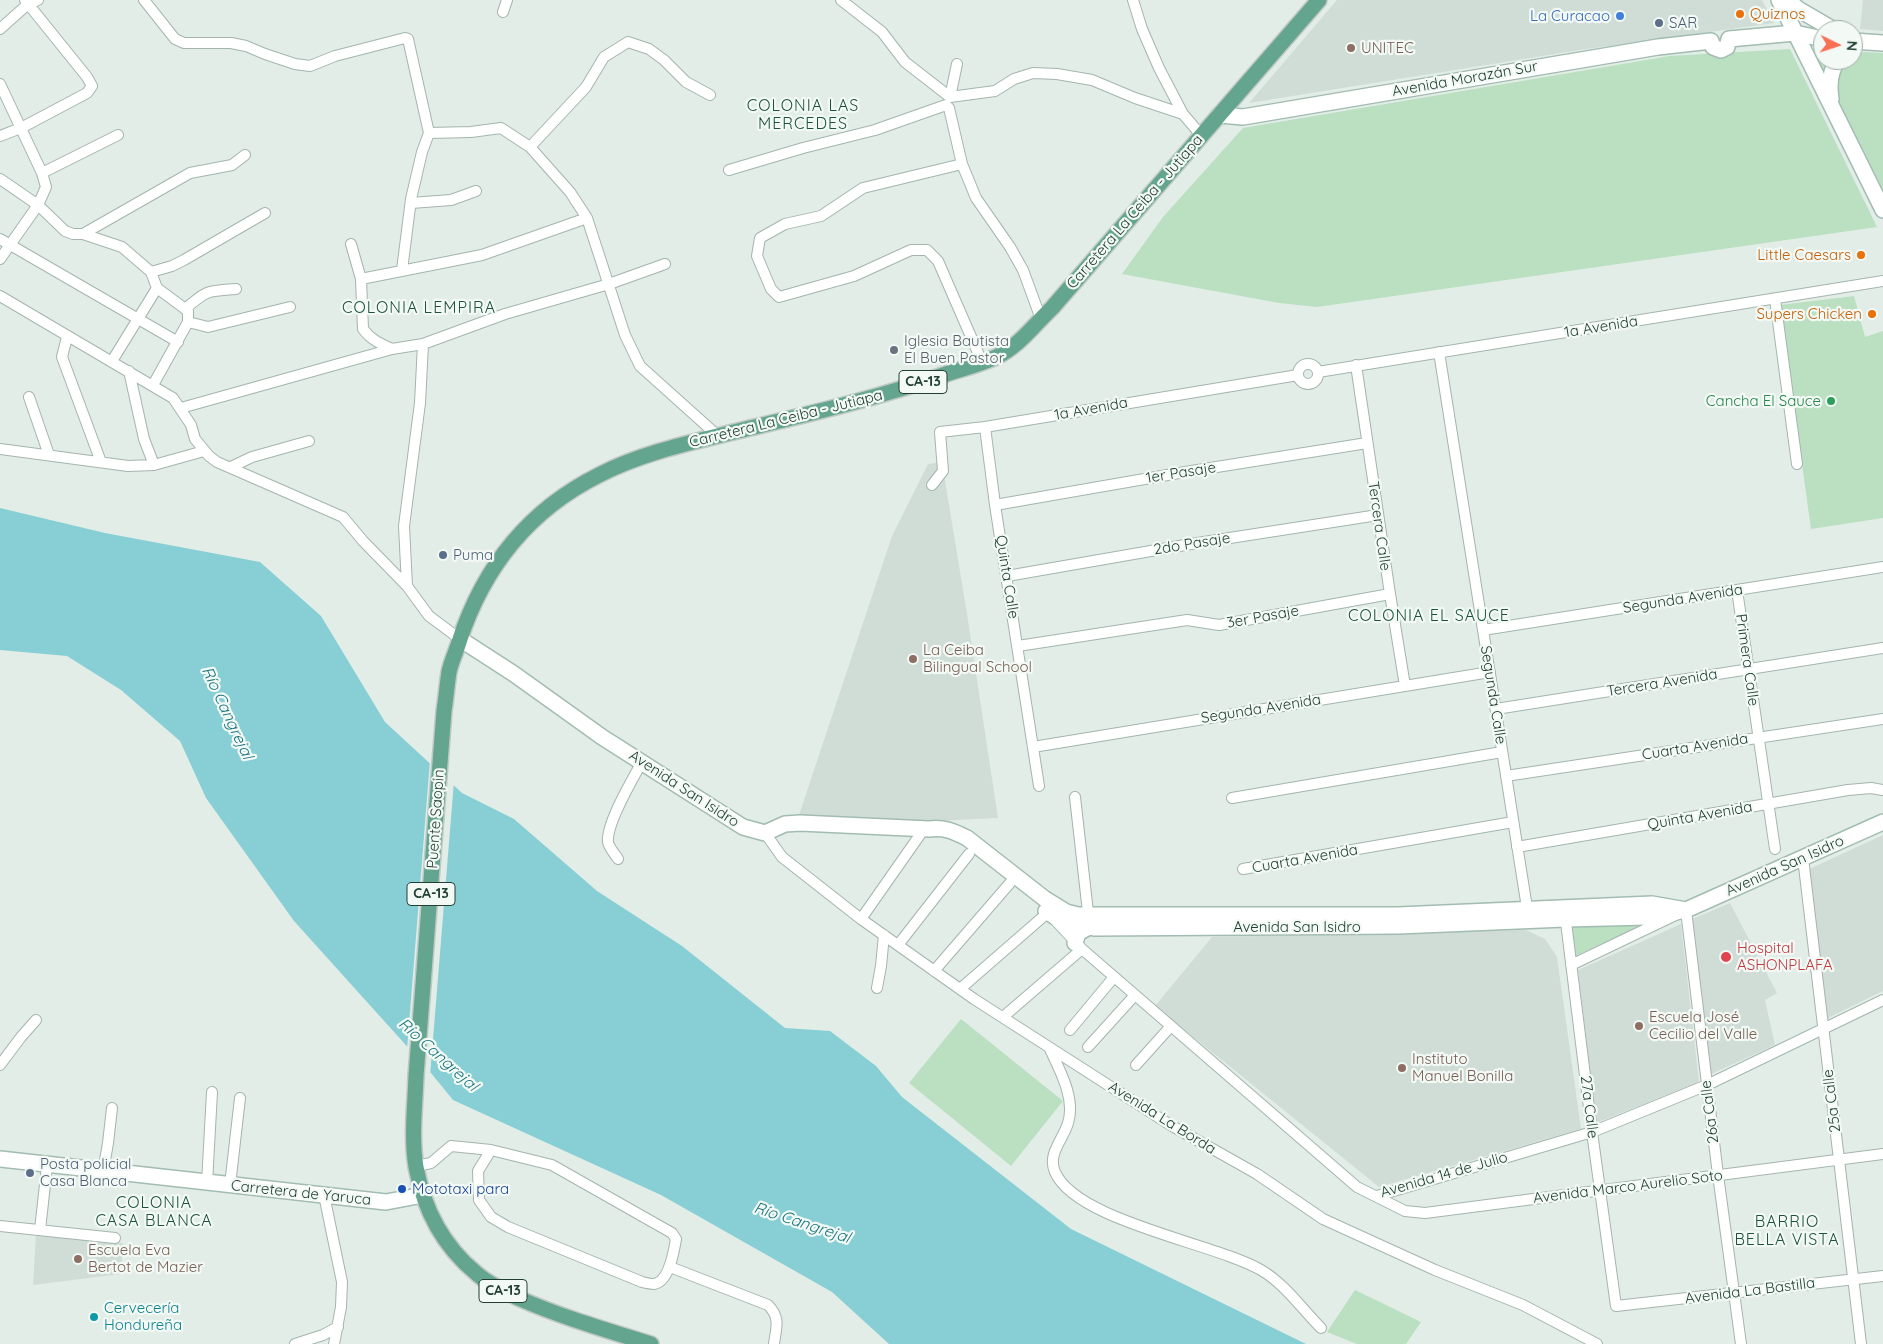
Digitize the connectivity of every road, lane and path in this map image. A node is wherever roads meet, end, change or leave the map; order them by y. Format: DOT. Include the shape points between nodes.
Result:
graph roads {
  1 [pos="144,0"];
  2 [pos="507,0"];
  3 [pos="841,0"];
  4 [pos="1133,0"];
  5 [pos="1319,0"];
  6 [pos="1779,0"];
  7 [pos="1788,0"];
  8 [pos="30,1"];
  9 [pos="503,12"];
  10 [pos="1817,20"];
  11 [pos="0,29"];
  12 [pos="1795,32"];
  13 [pos="1813,36"];
  14 [pos="1863,42"];
  15 [pos="1883,43"];
  16 [pos="957,64"];
  17 [pos="1833,70"];
  18 [pos="0,84"];
  19 [pos="710,94"];
  20 [pos="950,97"];
  21 [pos="1834,111"];
  22 [pos="1183,114"];
  23 [pos="1218,115"];
  24 [pos="21,128"];
  25 [pos="429,133"];
  26 [pos="118,135"];
  27 [pos="1201,135"];
  28 [pos="0,136"];
  29 [pos="530,147"];
  30 [pos="245,154"];
  31 [pos="962,164"];
  32 [pos="730,170"];
  33 [pos="42,173"];
  34 [pos="0,180"];
  35 [pos="476,192"];
  36 [pos="411,203"];
  37 [pos="38,205"];
  38 [pos="1883,210"];
  39 [pos="265,213"];
  40 [pos="587,218"];
  41 [pos="83,234"];
  42 [pos="5,242"];
  43 [pos="351,244"];
  44 [pos="0,259"];
  45 [pos="666,264"];
  46 [pos="402,270"];
  47 [pos="151,272"];
  48 [pos="361,278"];
  49 [pos="1883,281"];
  50 [pos="609,284"];
  51 [pos="157,288"];
  52 [pos="236,289"];
  53 [pos="0,296"];
  54 [pos="1776,300"];
  55 [pos="290,306"];
  56 [pos="185,309"];
  57 [pos="137,318"];
  58 [pos="1041,319"];
  59 [pos="188,322"];
  60 [pos="67,337"];
  61 [pos="178,342"];
  62 [pos="423,344"];
  63 [pos="392,349"];
  64 [pos="1439,352"];
  65 [pos="112,360"];
  66 [pos="982,362"];
  67 [pos="1356,365"];
  68 [pos="129,370"];
  69 [pos="1318,372"];
  70 [pos="1298,375"];
  71 [pos="153,386"];
  72 [pos="29,397"];
  73 [pos="181,408"];
  74 [pos="986,427"];
  75 [pos="718,436"];
  76 [pos="309,441"];
  77 [pos="1367,443"];
  78 [pos="0,450"];
  79 [pos="204,451"];
  80 [pos="50,455"];
  81 [pos="101,462"];
  82 [pos="154,464"];
  83 [pos="1797,464"];
  84 [pos="231,467"];
  85 [pos="932,485"];
  86 [pos="996,505"];
  87 [pos="1378,515"];
  88 [pos="1883,567"];
  89 [pos="1007,576"];
  90 [pos="408,586"];
  91 [pos="1737,590"];
  92 [pos="1390,594"];
  93 [pos="1483,630"];
  94 [pos="460,639"];
  95 [pos="1018,646"];
  96 [pos="1883,648"];
  97 [pos="1748,669"];
  98 [pos="1490,672"];
  99 [pos="1405,686"];
  100 [pos="1496,709"];
  101 [pos="444,711"];
  102 [pos="1883,719"];
  103 [pos="1758,737"];
  104 [pos="1033,747"];
  105 [pos="1502,752"];
  106 [pos="642,762"];
  107 [pos="1506,776"];
  108 [pos="1039,786"];
  109 [pos="1883,790"];
  110 [pos="1075,797"];
  111 [pos="1232,798"];
  112 [pos="1768,804"];
  113 [pos="1514,822"];
  114 [pos="1883,822"];
  115 [pos="941,828"];
  116 [pos="924,829"];
  117 [pos="765,833"];
  118 [pos="1517,847"];
  119 [pos="1775,849"];
  120 [pos="969,854"];
  121 [pos="1803,858"];
  122 [pos="618,859"];
  123 [pos="990,863"];
  124 [pos="1244,869"];
  125 [pos="1010,883"];
  126 [pos="1052,909"];
  127 [pos="1686,910"];
  128 [pos="1565,913"];
  129 [pos="1528,915"];
  130 [pos="861,919"];
  131 [pos="1089,921"];
  132 [pos="884,935"];
  133 [pos="898,945"];
  134 [pos="1078,946"];
  135 [pos="1571,965"];
  136 [pos="934,971"];
  137 [pos="1114,977"];
  138 [pos="877,988"];
  139 [pos="960,988"];
  140 [pos="1135,995"];
  141 [pos="1883,1000"];
  142 [pos="1003,1017"];
  143 [pos="36,1020"];
  144 [pos="1171,1026"];
  145 [pos="1823,1029"];
  146 [pos="1070,1030"];
  147 [pos="1048,1046"];
  148 [pos="1088,1047"];
  149 [pos="1136,1065"];
  150 [pos="0,1066"];
  151 [pos="1707,1085"];
  152 [pos="212,1092"];
  153 [pos="240,1098"];
  154 [pos="112,1108"];
  155 [pos="1592,1132"];
  156 [pos="490,1150"];
  157 [pos="1883,1154"];
  158 [pos="0,1159"];
  159 [pos="1839,1161"];
  160 [pos="47,1166"];
  161 [pos="416,1166"];
  162 [pos="103,1172"];
  163 [pos="1718,1175"];
  164 [pos="207,1183"];
  165 [pos="230,1185"];
  166 [pos="1600,1190"];
  167 [pos="324,1195"];
  168 [pos="423,1196"];
  169 [pos="1377,1196"];
  170 [pos="0,1226"];
  171 [pos="40,1230"];
  172 [pos="115,1238"];
  173 [pos="670,1267"];
  174 [pos="1883,1276"];
  175 [pos="1853,1279"];
  176 [pos="1733,1293"];
  177 [pos="1616,1306"];
  178 [pos="338,1327"];
  179 [pos="1322,1328"];
  180 [pos="295,1344"];
  181 [pos="334,1344"];
  182 [pos="651,1344"];
  183 [pos="774,1344"];
  184 [pos="1597,1344"];
  185 [pos="1741,1344"];
  186 [pos="1861,1344"];
  1 -- 25 [label="street" via="174,39 184,43 231,43 310,66 335,56 408,39"];
  2 -- 9 [label="street"];
  3 -- 20 [label="street" via="882,32 905,62"];
  4 -- 22 [label="street" via="1142,29"];
  5 -- 23 [label="main road, Carretera La Ceiba - Jutiapa / CA-13"];
  6 -- 12 [label="street"];
  7 -- 10 [label="street"];
  8 -- 11 [label="street"];
  8 -- 24 [label="street" via="92,86 87,93"];
  12 -- 13 [label="street, Avenida Morazán Sur"];
  12 -- 21 [label="street"];
  12 -- 23 [label="street, Avenida Morazán Sur" via="1729,39 1727,47 1721,50 1713,47 1711,41 1658,47 1243,117"];
  14 -- 15 [label="street"];
  16 -- 20 [label="street"];
  17 -- 21 [label="street" via="1829,87"];
  18 -- 24 [label="street"];
  19 -- 29 [label="street" via="686,82 649,49 628,42 604,57 586,86"];
  20 -- 22 [label="street" via="995,91 1014,79 1033,73 1057,74 1092,80"];
  21 -- 38 [label="street"];
  22 -- 27 [label="street"];
  23 -- 27 [label="main road, Carretera La Ceiba - Jutiapa / CA-13"];
  24 -- 28 [label="street"];
  24 -- 33 [label="street"];
  25 -- 29 [label="street" via="501,128"];
  25 -- 36 [label="street"];
  26 -- 33 [label="street"];
  27 -- 58 [label="main road, Carretera La Ceiba - Jutiapa / CA-13"];
  29 -- 40 [label="street" via="570,192"];
  30 -- 41 [label="street" via="232,165 190,173"];
  31 -- 32 [label="street" via="949,108 944,105 875,130"];
  31 -- 58 [label="street" via="976,198 1023,270"];
  31 -- 66 [label="street" via="863,188 821,216 785,224 760,238 757,256 771,290 779,297 854,276 911,250 928,250 938,261"];
  33 -- 37 [label="street" via="46,187"];
  34 -- 37 [label="street"];
  35 -- 36 [label="street" via="451,200"];
  36 -- 46 [label="street"];
  37 -- 41 [label="street" via="65,231"];
  37 -- 42 [label="street"];
  39 -- 47 [label="street" via="184,260"];
  40 -- 46 [label="street" via="482,254"];
  40 -- 50 [label="street"];
  41 -- 47 [label="street" via="122,247"];
  42 -- 44 [label="street"];
  42 -- 57 [label="street"];
  43 -- 48 [label="street"];
  45 -- 50 [label="street"];
  46 -- 48 [label="street"];
  47 -- 51 [label="street"];
  48 -- 63 [label="street" via="363,329 376,342"];
  49 -- 54 [label="street, 1a Avenida"];
  50 -- 62 [label="street" via="505,314"];
  50 -- 75 [label="street" via="625,335 640,366"];
  51 -- 56 [label="street"];
  51 -- 57 [label="street"];
  52 -- 56 [label="street" via="210,291"];
  53 -- 60 [label="street"];
  54 -- 64 [label="street, 1a Avenida"];
  54 -- 83 [label="street"];
  55 -- 59 [label="street" via="208,327"];
  56 -- 59 [label="street" via="189,313"];
  57 -- 61 [label="street"];
  57 -- 65 [label="street"];
  58 -- 66 [label="main road, Carretera La Ceiba - Jutiapa / CA-13" via="1011,348"];
  59 -- 61 [label="street"];
  60 -- 65 [label="street"];
  60 -- 81 [label="street" via="62,357"];
  61 -- 71 [label="street"];
  62 -- 63 [label="street"];
  62 -- 90 [label="street" via="420,403 404,526"];
  63 -- 73 [label="street"];
  64 -- 67 [label="street, 1a Avenida"];
  64 -- 93 [label="street, Segunda Calle"];
  65 -- 68 [label="street"];
  66 -- 75 [label="main road, Carretera La Ceiba - Jutiapa / CA-13" via="854,403"];
  67 -- 69 [label="street, 1a Avenida"];
  67 -- 77 [label="street, Tercera Calle"];
  68 -- 71 [label="street"];
  68 -- 82 [label="street" via="144,439"];
  69 -- 70 [label="street, 1a Avenida" via="1314,366 1305,364 1299,368"];
  69 -- 70 [label="street, 1a Avenida" via="1310,384 1303,383"];
  70 -- 74 [label="street, 1a Avenida"];
  71 -- 73 [label="street" via="173,398"];
  72 -- 80 [label="street"];
  73 -- 79 [label="street"];
  74 -- 85 [label="street, 1a Avenida" via="940,432 943,471"];
  74 -- 86 [label="street, Quinta Calle"];
  75 -- 94 [label="main road, Carretera La Ceiba - Jutiapa / CA-13" via="637,458 578,486 549,508 518,536 494,567 473,602"];
  76 -- 84 [label="street" via="252,457"];
  77 -- 86 [label="street, 1er Pasaje"];
  77 -- 87 [label="street, Tercera Calle"];
  78 -- 80 [label="street"];
  79 -- 82 [label="street"];
  79 -- 84 [label="street" via="217,462"];
  80 -- 81 [label="street"];
  81 -- 82 [label="street" via="128,466"];
  84 -- 90 [label="street" via="343,517"];
  86 -- 89 [label="street, Quinta Calle"];
  87 -- 89 [label="street, 2do Pasaje"];
  87 -- 92 [label="street, Tercera Calle"];
  88 -- 91 [label="street, Segunda Avenida"];
  89 -- 95 [label="street, Quinta Calle"];
  90 -- 94 [label="street" via="430,616"];
  91 -- 93 [label="street, Segunda Avenida"];
  91 -- 97 [label="street, Primera Calle"];
  92 -- 95 [label="street, 3er Pasaje" via="1219,624 1187,620"];
  92 -- 99 [label="street, Tercera Calle"];
  93 -- 98 [label="street, Segunda Calle"];
  94 -- 101 [label="main road, Carretera La Ceiba - Jutiapa / CA-13" via="449,671"];
  94 -- 106 [label="street, Avenida San Isidro"];
  95 -- 104 [label="street, Quinta Calle"];
  96 -- 97 [label="street, Tercera Avenida"];
  97 -- 100 [label="street, Tercera Avenida"];
  97 -- 103 [label="street, Primera Calle"];
  98 -- 99 [label="street, Segunda Avenida"];
  98 -- 100 [label="street, Segunda Calle"];
  99 -- 104 [label="street, Segunda Avenida"];
  100 -- 105 [label="street, Segunda Calle"];
  101 -- 161 [label="main road, Puente Saopin / CA-13" via="416,1076 413,1135"];
  102 -- 103 [label="street, Cuarta Avenida"];
  103 -- 107 [label="street, Cuarta Avenida"];
  103 -- 112 [label="street, Primera Calle"];
  104 -- 108 [label="street, Quinta Calle"];
  105 -- 107 [label="street, Segunda Calle"];
  105 -- 111 [label="street"];
  106 -- 117 [label="street, Avenida San Isidro" via="743,827"];
  106 -- 122 [label="street" via="608,834 608,845"];
  107 -- 113 [label="street, Segunda Calle"];
  109 -- 112 [label="street, Quinta Avenida" via="1848,790"];
  110 -- 131 [label="street"];
  112 -- 118 [label="street, Quinta Avenida"];
  112 -- 119 [label="street, Primera Calle"];
  113 -- 118 [label="street, Segunda Calle"];
  113 -- 124 [label="street, Cuarta Avenida"];
  114 -- 121 [label="street, Avenida San Isidro"];
  115 -- 116 [label="street, Avenida San Isidro"];
  115 -- 120 [label="street, Avenida San Isidro"];
  115 -- 123 [label="street, Avenida San Isidro" via="966,838"];
  116 -- 117 [label="street, Avenida San Isidro" via="809,823 785,824"];
  116 -- 130 [label="street"];
  117 -- 130 [label="street, Avenida La Borda" via="782,857"];
  118 -- 129 [label="street, Segunda Calle"];
  120 -- 123 [label="street, Avenida San Isidro"];
  120 -- 133 [label="street"];
  121 -- 127 [label="street, Avenida San Isidro"];
  121 -- 145 [label="street, 25a Calle"];
  123 -- 125 [label="street, Avenida San Isidro"];
  123 -- 126 [label="street, Avenida San Isidro"];
  125 -- 126 [label="street, Avenida San Isidro"];
  125 -- 136 [label="street"];
  126 -- 131 [label="street, Avenida San Isidro" via="1064,922"];
  126 -- 134 [label="street, Avenida 14 de Julio"];
  126 -- 139 [label="street"];
  127 -- 128 [label="street, Avenida San Isidro" via="1648,918"];
  127 -- 135 [label="street, Avenida San Isidro"];
  127 -- 151 [label="street, 26a Calle"];
  128 -- 129 [label="street, Avenida San Isidro"];
  128 -- 135 [label="street, 27a Calle"];
  129 -- 131 [label="street, Avenida San Isidro" via="1398,926"];
  130 -- 132 [label="street, Avenida La Borda"];
  131 -- 134 [label="street" via="1078,933"];
  132 -- 133 [label="street, Avenida La Borda"];
  132 -- 138 [label="street"];
  133 -- 136 [label="street, Avenida La Borda"];
  134 -- 137 [label="street, Avenida 14 de Julio"];
  134 -- 142 [label="street"];
  135 -- 155 [label="street, 27a Calle"];
  136 -- 139 [label="street, Avenida La Borda"];
  137 -- 140 [label="street, Avenida 14 de Julio"];
  137 -- 146 [label="street"];
  139 -- 142 [label="street, Avenida La Borda"];
  140 -- 144 [label="street, Avenida 14 de Julio"];
  140 -- 148 [label="street"];
  141 -- 145 [label="street, Avenida 14 de Julio"];
  142 -- 147 [label="street, Avenida La Borda"];
  143 -- 150 [label="street"];
  144 -- 149 [label="street"];
  144 -- 169 [label="street, Avenida 14 de Julio" via="1357,1187"];
  145 -- 151 [label="street, Avenida 14 de Julio"];
  145 -- 159 [label="street, 25a Calle"];
  147 -- 179 [label="street" via="1069,1102 1068,1122 1052,1160 1056,1173 1071,1194 1100,1211 1235,1258 1262,1271"];
  147 -- 184 [label="street, Avenida La Borda" via="1172,1126 1257,1174 1323,1219 1435,1270 1523,1304"];
  151 -- 155 [label="street, Avenida 14 de Julio"];
  151 -- 163 [label="street, 26a Calle"];
  152 -- 164 [label="street"];
  153 -- 165 [label="street"];
  154 -- 162 [label="street"];
  155 -- 166 [label="street, 27a Calle"];
  155 -- 169 [label="street, Avenida 14 de Julio"];
  156 -- 161 [label="street" via="451,1146 431,1163"];
  156 -- 173 [label="street" via="552,1165 672,1233 676,1239"];
  156 -- 173 [label="street" via="478,1171 479,1200 491,1217 642,1282 660,1282"];
  157 -- 159 [label="street, Avenida Marco Aurelio Soto"];
  158 -- 160 [label="street, Carretera de Yaruca"];
  159 -- 163 [label="street, Avenida Marco Aurelio Soto"];
  159 -- 175 [label="street, 25a Calle"];
  160 -- 162 [label="street, Carretera de Yaruca"];
  160 -- 171 [label="street"];
  161 -- 168 [label="main road, CA-13"];
  162 -- 164 [label="street, Carretera de Yaruca"];
  163 -- 166 [label="street, Avenida Marco Aurelio Soto"];
  163 -- 176 [label="street, 26a Calle"];
  164 -- 165 [label="street, Carretera de Yaruca"];
  165 -- 167 [label="street, Carretera de Yaruca"];
  166 -- 169 [label="street, Avenida Marco Aurelio Soto" via="1425,1213 1405,1211"];
  166 -- 177 [label="street, 27a Calle"];
  167 -- 168 [label="street, Carretera de Yaruca" via="386,1202"];
  167 -- 178 [label="street" via="342,1282"];
  168 -- 182 [label="main road, CA-13" via="433,1222 452,1248 482,1278 541,1308"];
  170 -- 171 [label="street"];
  171 -- 172 [label="street"];
  173 -- 183 [label="street" via="768,1305 775,1312 777,1322"];
  174 -- 175 [label="street, Avenida La Bastilla"];
  175 -- 176 [label="street, Avenida La Bastilla"];
  175 -- 186 [label="street, 25a Calle"];
  176 -- 177 [label="street, Avenida La Bastilla"];
  176 -- 185 [label="street, 26a Calle"];
  178 -- 180 [label="street"];
  178 -- 181 [label="street"];
}
